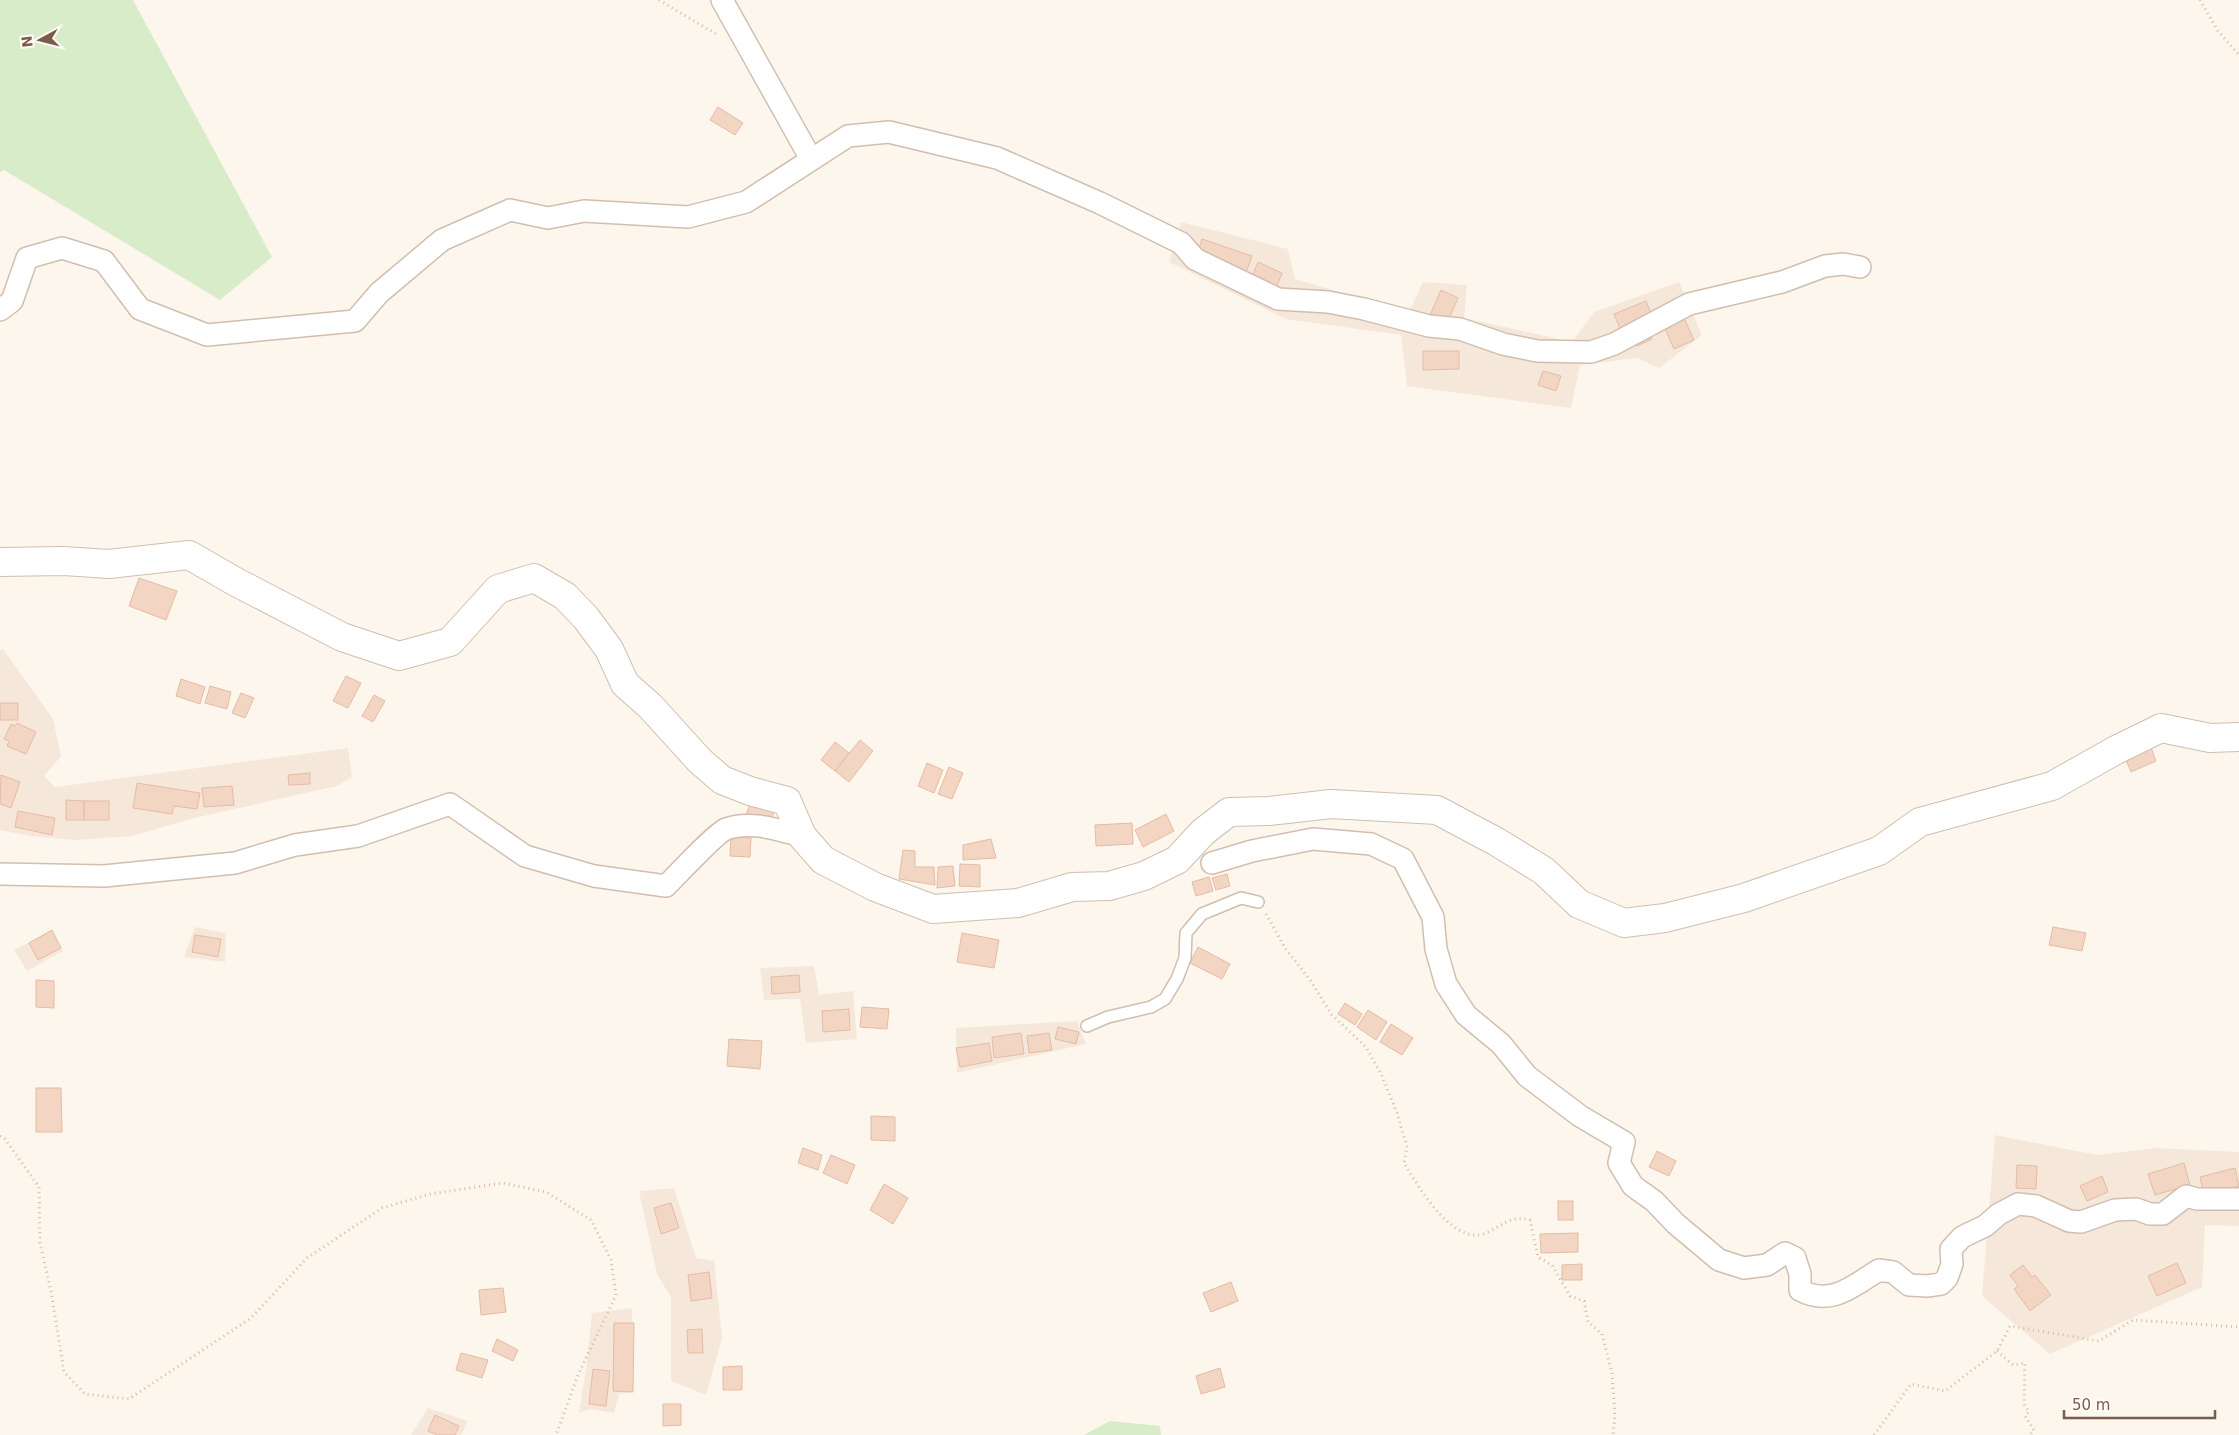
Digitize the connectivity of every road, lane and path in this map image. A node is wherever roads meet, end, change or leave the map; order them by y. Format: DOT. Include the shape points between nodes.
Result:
graph roads {
  1 [pos="659,0"];
  2 [pos="722,0"];
  3 [pos="2200,0"];
  4 [pos="719,36"];
  5 [pos="2239,55"];
  6 [pos="811,159"];
  7 [pos="1860,267"];
  8 [pos="0,310"];
  9 [pos="0,562"];
  10 [pos="2239,737"];
  11 [pos="802,836"];
  12 [pos="1212,863"];
  13 [pos="0,874"];
  14 [pos="1258,902"];
  15 [pos="1088,1026"];
  16 [pos="0,1136"];
  17 [pos="2239,1200"];
  18 [pos="2239,1327"];
  19 [pos="1997,1351"];
  20 [pos="556,1435"];
  21 [pos="1613,1435"];
  22 [pos="1874,1435"];
  23 [pos="2030,1435"];
  1 -- 4 [label="path"];
  2 -- 6 [label="street"];
  3 -- 5 [label="path" via="2218,31"];
  6 -- 7 [label="street" via="848,136 889,132 997,158 1181,242 1195,260 1278,299 1328,302 1364,309 1429,326 1460,329 1502,344 1537,351 1590,352 1614,344 1689,304 1782,282 1825,266 1844,264"];
  6 -- 8 [label="street" via="746,202 688,217 584,211 548,218 510,210 442,240 379,293 355,321 207,335 140,309 104,261 62,248 27,258 12,301"];
  9 -- 11 [label="street" via="109,564 189,555 342,637 399,656 450,642 498,589 534,578 565,596 586,618 609,648 625,684 650,706 700,761 722,780 750,792 787,801"];
  10 -- 11 [label="street" via="2210,738 2162,728 2052,786 1920,822 1879,851 1744,898 1665,918 1624,923 1579,904 1544,871 1437,810 1331,804 1269,812 1229,812 1203,832 1177,860 1144,876 1109,886 1072,887 1018,903 933,909 875,887 823,860"];
  11 -- 13 [label="street" via="771,828 724,830 666,886 594,876 525,856 450,804 358,836 295,845 234,862 104,876"];
  12 -- 17 [label="street" via="1252,850 1313,839 1370,844 1403,859 1433,916 1436,949 1446,984 1466,1015 1501,1044 1527,1076 1580,1116 1624,1142 1619,1163 1633,1186 1719,1260 1744,1268 1767,1265 1785,1253 1795,1258 1800,1290 1809,1295 1825,1298 1846,1292 1879,1270 1894,1272 1909,1285 1941,1284 1952,1264 1951,1249 1962,1237 2018,1204 2036,1206 2069,1221 2081,1222 2115,1210 2136,1209 2163,1214 2186,1196"];
  14 -- 15 [label="lane" via="1241,898 1202,914 1186,933 1185,958 1178,979 1165,999 1151,1007 1108,1017"];
  14 -- 21 [label="path" via="1285,948 1332,1015 1366,1047 1397,1113 1407,1148 1404,1163 1424,1197 1457,1231 1482,1234 1517,1217 1530,1220 1538,1257 1552,1264 1570,1296 1584,1301 1588,1322 1602,1334 1612,1373"];
  16 -- 20 [label="path" via="39,1187 40,1243 64,1372 85,1394 129,1399 251,1318 307,1258 382,1208 430,1194 502,1183 546,1192 591,1220 611,1260 616,1295 578,1375"];
  18 -- 19 [label="path" via="2133,1320 2099,1341 2010,1326"];
  19 -- 22 [label="path" via="1945,1391 1911,1384"];
  19 -- 23 [label="path" via="2013,1365 2025,1364 2024,1404 2029,1412 2025,1416 2034,1430"];
}
